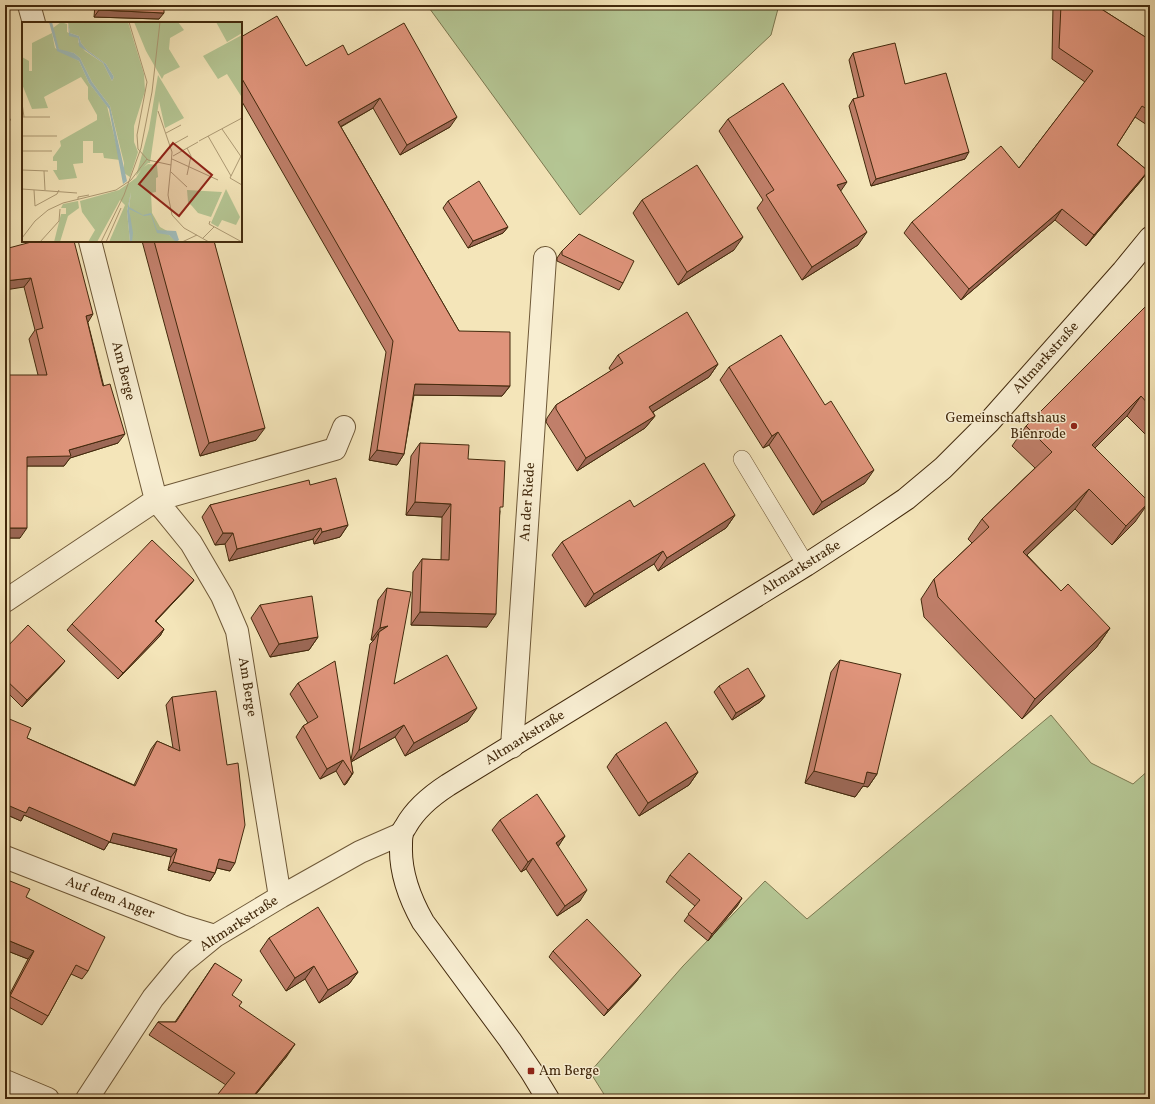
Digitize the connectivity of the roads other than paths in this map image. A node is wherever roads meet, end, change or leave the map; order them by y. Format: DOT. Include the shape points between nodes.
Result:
graph roads {
  1 [pos="29,5"];
  2 [pos="34,22"];
  3 [pos="1150,238"];
  4 [pos="90,242"];
  5 [pos="545,258"];
  6 [pos="344,427"];
  7 [pos="742,459"];
  8 [pos="156,500"];
  9 [pos="806,565"];
  10 [pos="5,601"];
  11 [pos="512,747"];
  12 [pos="402,834"];
  13 [pos="5,857"];
  14 [pos="280,897"];
  15 [pos="215,936"];
  16 [pos="5,1081"];
  17 [pos="48,1099"];
  18 [pos="87,1099"];
  19 [pos="548,1099"];
  1 -- 2 [label="street"];
  3 -- 9 [label="street, Altmarkstraße" via="989,422 944,468 906,499"];
  4 -- 8 [label="street, Am Berge"];
  5 -- 11 [label="street, An der Riede"];
  6 -- 8 [label="street" via="335,449"];
  7 -- 9 [label="lane"];
  8 -- 10 [label="street"];
  8 -- 14 [label="street, Am Berge" via="191,543 222,596 238,631"];
  9 -- 11 [label="street, Altmarkstraße"];
  11 -- 12 [label="street, Altmarkstraße" via="432,796 410,819"];
  12 -- 14 [label="street, Altmarkstraße" via="360,852"];
  12 -- 19 [label="street, Altmarkstraße" via="403,872 408,890 423,922 510,1040"];
  13 -- 15 [label="street, Auf dem Anger" via="182,926"];
  14 -- 15 [label="street, Altmarkstraße"];
  15 -- 18 [label="street, Altmarkstraße" via="182,963 153,998"];
  16 -- 17 [label="street"];
}
